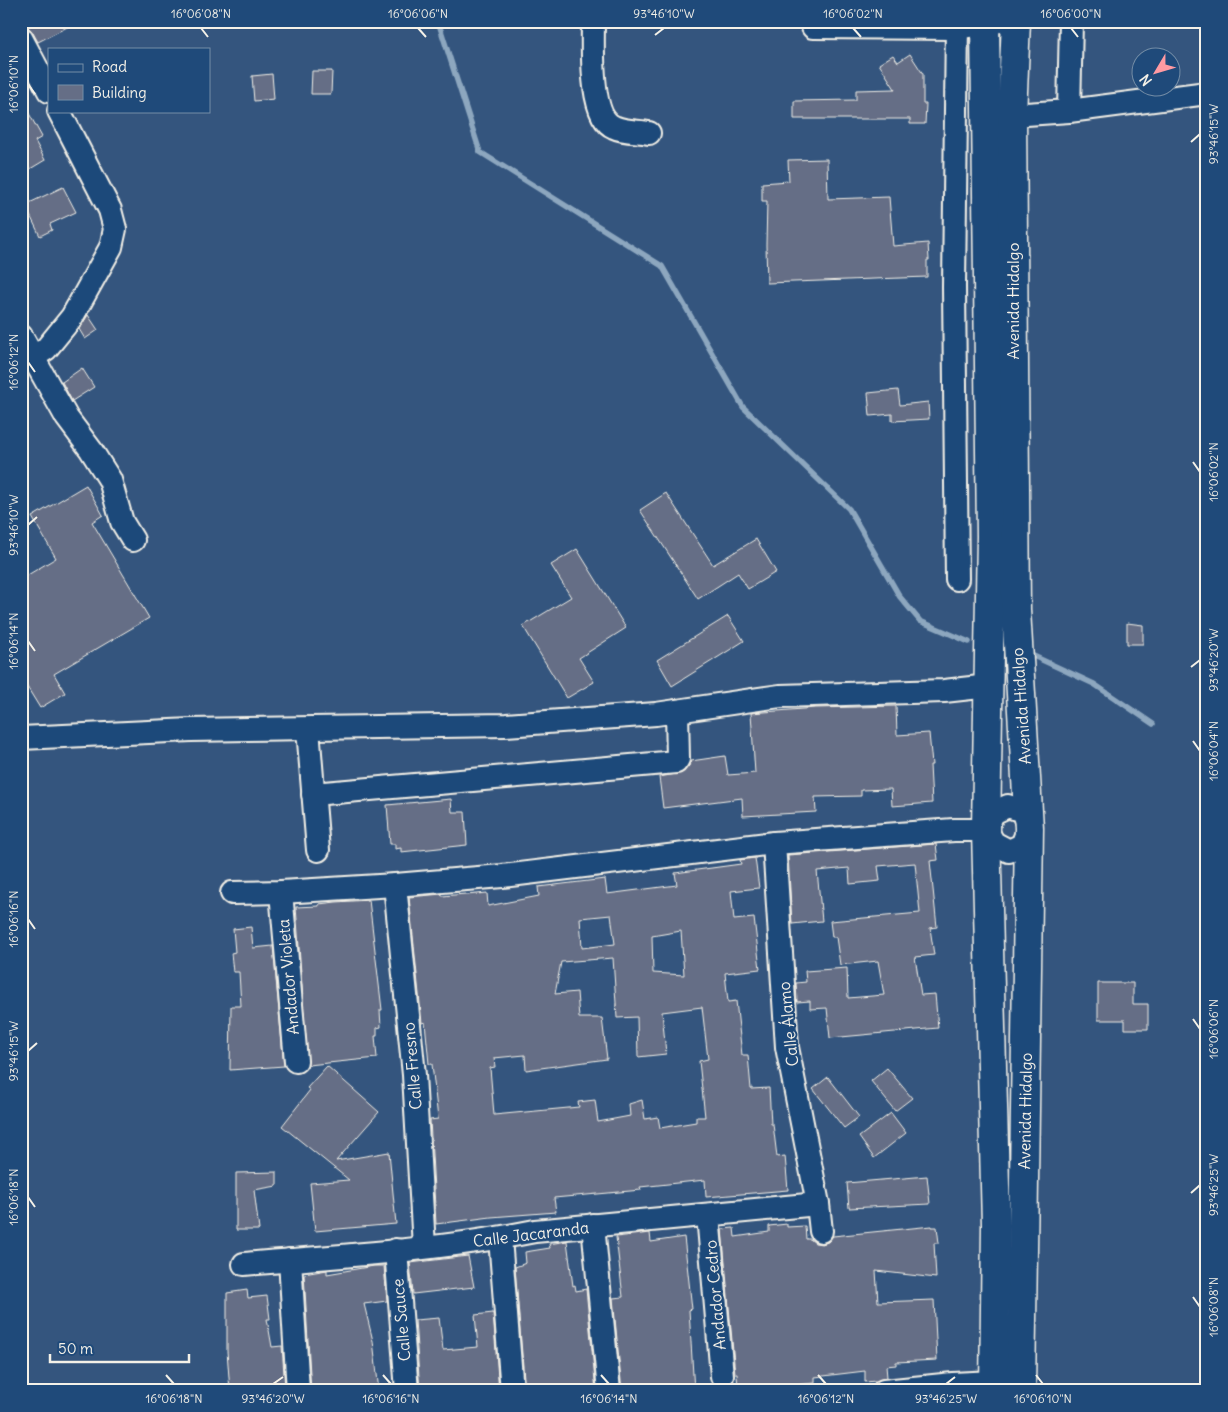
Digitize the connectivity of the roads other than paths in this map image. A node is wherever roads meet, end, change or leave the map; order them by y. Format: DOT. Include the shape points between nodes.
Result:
graph roads {
  1 [pos="593,21"];
  2 [pos="1016,21"];
  3 [pos="1071,21"];
  4 [pos="990,22"];
  5 [pos="957,25"];
  6 [pos="813,27"];
  7 [pos="21,38"];
  8 [pos="48,89"];
  9 [pos="1207,93"];
  10 [pos="1069,110"];
  11 [pos="60,112"];
  12 [pos="1012,115"];
  13 [pos="649,133"];
  14 [pos="21,336"];
  15 [pos="27,359"];
  16 [pos="133,540"];
  17 [pos="957,579"];
  18 [pos="989,686"];
  19 [pos="677,711"];
  20 [pos="308,729"];
  21 [pos="21,738"];
  22 [pos="313,794"];
  23 [pos="1029,828"];
  24 [pos="986,830"];
  25 [pos="774,842"];
  26 [pos="318,850"];
  27 [pos="395,885"];
  28 [pos="281,892"];
  29 [pos="232,893"];
  30 [pos="296,1061"];
  31 [pos="818,1204"];
  32 [pos="708,1215"];
  33 [pos="594,1226"];
  34 [pos="821,1231"];
  35 [pos="500,1238"];
  36 [pos="424,1247"];
  37 [pos="396,1250"];
  38 [pos="290,1260"];
  39 [pos="244,1264"];
  40 [pos="722,1376"];
  41 [pos="994,1386"];
  42 [pos="298,1391"];
  43 [pos="407,1391"];
  44 [pos="512,1391"];
  45 [pos="609,1391"];
  46 [pos="884,1391"];
  47 [pos="1021,1391"];
  1 -- 13 [label="street" via="593,70 600,113 614,127"];
  2 -- 12 [label="main road, Avenida Hidalgo"];
  3 -- 10 [label="street"];
  4 -- 5 [label="street"];
  4 -- 18 [label="main road, Avenida Hidalgo"];
  5 -- 6 [label="street"];
  5 -- 17 [label="street" via="954,287"];
  7 -- 8 [label="street"];
  9 -- 10 [label="street"];
  10 -- 12 [label="street"];
  11 -- 15 [label="street" via="110,210 114,229 111,247 72,316 46,349"];
  12 -- 23 [label="main road, Avenida Hidalgo" via="1016,610"];
  14 -- 15 [label="street"];
  15 -- 16 [label="street" via="110,480 122,522"];
  18 -- 19 [label="street" via="944,691 780,696"];
  18 -- 24 [label="main road, Avenida Hidalgo"];
  19 -- 20 [label="street" via="506,725"];
  19 -- 22 [label="street" via="676,762"];
  20 -- 21 [label="street" via="191,730"];
  20 -- 22 [label="street"];
  22 -- 26 [label="street"];
  23 -- 24 [label="street" via="1022,845 1008,851 994,843"];
  23 -- 24 [label="street" via="1022,811 1008,806 993,813"];
  23 -- 47 [label="main road, Avenida Hidalgo"];
  24 -- 25 [label="street"];
  24 -- 41 [label="main road, Avenida Hidalgo" via="996,1225"];
  25 -- 27 [label="street" via="502,876"];
  25 -- 31 [label="street, Calle Álamo" via="787,1047"];
  27 -- 28 [label="street"];
  27 -- 36 [label="street, Calle Fresno" via="414,1075"];
  28 -- 29 [label="street"];
  28 -- 30 [label="street, Andador Violeta"];
  31 -- 32 [label="street, Calle Jacaranda"];
  31 -- 34 [label="street, Calle Álamo"];
  32 -- 33 [label="street, Calle Jacaranda"];
  32 -- 40 [label="street, Andador Cedro"];
  33 -- 35 [label="street, Calle Jacaranda" via="535,1230"];
  33 -- 45 [label="street"];
  35 -- 36 [label="street, Calle Jacaranda"];
  35 -- 44 [label="street"];
  36 -- 37 [label="street, Calle Jacaranda"];
  37 -- 38 [label="street, Calle Jacaranda"];
  37 -- 43 [label="street, Calle Sauce"];
  38 -- 39 [label="street, Calle Jacaranda"];
  38 -- 42 [label="street"];
  41 -- 46 [label="street" via="953,1384"];
}
